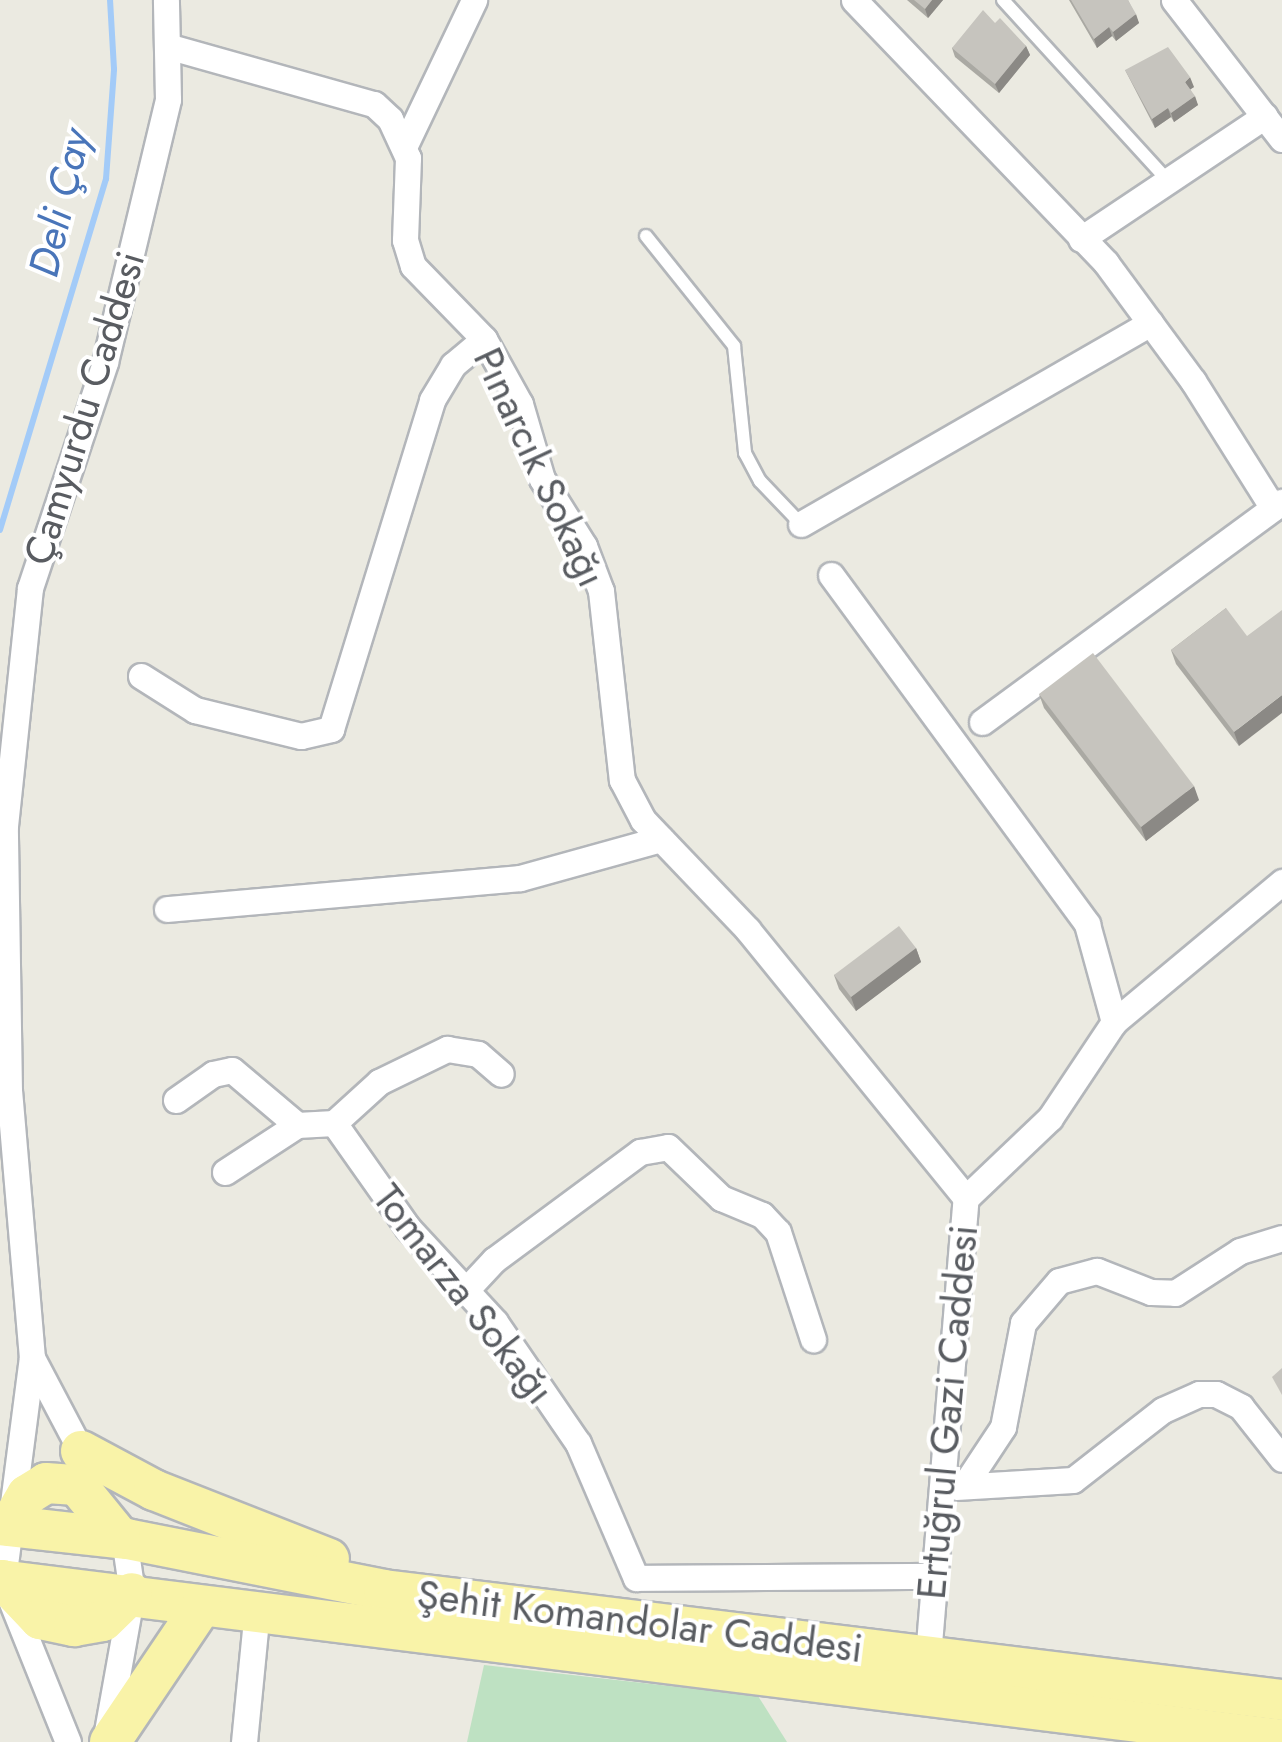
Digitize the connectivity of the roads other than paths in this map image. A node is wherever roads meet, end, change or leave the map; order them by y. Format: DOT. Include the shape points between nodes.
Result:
graph roads {
  1 [pos="166,0"];
  2 [pos="474,0"];
  3 [pos="854,0"];
  4 [pos="1003,0"];
  5 [pos="1174,0"];
  6 [pos="167,46"];
  7 [pos="1265,116"];
  8 [pos="1282,139"];
  9 [pos="404,147"];
  10 [pos="1168,181"];
  11 [pos="646,236"];
  12 [pos="1081,239"];
  13 [pos="1150,323"];
  14 [pos="484,339"];
  15 [pos="1278,505"];
  16 [pos="800,524"];
  17 [pos="831,575"];
  18 [pos="141,676"];
  19 [pos="982,722"];
  20 [pos="661,839"];
  21 [pos="1282,882"];
  22 [pos="167,909"];
  23 [pos="3,952"];
  24 [pos="1114,1022"];
  25 [pos="501,1074"];
  26 [pos="176,1100"];
  27 [pos="334,1122"];
  28 [pos="297,1125"];
  29 [pos="225,1172"];
  30 [pos="966,1198"];
  31 [pos="1282,1238"];
  32 [pos="466,1290"];
  33 [pos="814,1339"];
  34 [pos="32,1358"];
  35 [pos="81,1451"];
  36 [pos="1282,1460"];
  37 [pos="966,1483"];
  38 [pos="939,1495"];
  39 [pos="5,1526"];
  40 [pos="123,1539"];
  41 [pos="932,1576"];
  42 [pos="636,1578"];
  43 [pos="1,1580"];
  44 [pos="132,1593"];
  45 [pos="432,1596"];
  46 [pos="201,1607"];
  47 [pos="257,1610"];
  48 [pos="618,1618"];
  49 [pos="928,1656"];
  50 [pos="1282,1700"];
  51 [pos="1282,1740"];
  52 [pos="68,1742"];
  53 [pos="108,1742"];
  54 [pos="244,1742"];
  1 -- 6 [label="street, Çamyurdu Caddesi"];
  2 -- 9 [label="street"];
  3 -- 12 [label="street"];
  4 -- 10 [label="lane"];
  5 -- 7 [label="street"];
  6 -- 9 [label="street" via="374,104"];
  6 -- 23 [label="street, Çamyurdu Caddesi" via="168,99 105,362 30,588 4,826"];
  7 -- 8 [label="street"];
  7 -- 10 [label="street"];
  9 -- 14 [label="street, Pınarcık Sokağı" via="405,240 413,266"];
  10 -- 12 [label="street"];
  11 -- 16 [label="lane" via="734,346 745,453 760,481"];
  12 -- 13 [label="street"];
  13 -- 15 [label="street"];
  13 -- 16 [label="street"];
  14 -- 18 [label="street" via="452,365 432,400 330,729 301,736 194,710"];
  14 -- 20 [label="street, Pınarcık Sokağı" via="520,404 542,479 584,546 602,590 622,780"];
  15 -- 19 [label="street"];
  17 -- 24 [label="street" via="1086,924"];
  20 -- 22 [label="street" via="520,878"];
  20 -- 30 [label="street, Pınarcık Sokağı" via="748,930"];
  21 -- 24 [label="street, Ertuğrul Gazi Caddesi"];
  23 -- 34 [label="street, Çamyurdu Caddesi"];
  24 -- 30 [label="street, Ertuğrul Gazi Caddesi" via="1050,1118"];
  25 -- 27 [label="street" via="478,1054 447,1050 379,1082"];
  26 -- 28 [label="street" via="213,1074 232,1070"];
  27 -- 28 [label="street"];
  27 -- 32 [label="street, Tomarza Sokağı" via="408,1228"];
  28 -- 29 [label="street"];
  30 -- 38 [label="street, Ertuğrul Gazi Caddesi"];
  31 -- 37 [label="street" via="1240,1251 1175,1293 1151,1292 1097,1271 1059,1281 1023,1322 1003,1427"];
  32 -- 33 [label="street" via="494,1260 640,1152 668,1146 721,1198 762,1215 778,1232"];
  32 -- 42 [label="street, Tomarza Sokağı" via="496,1322 578,1443"];
  34 -- 35 [label="street, Çamyurdu Caddesi"];
  34 -- 39 [label="street, Çamyurdu Caddesi"];
  35 -- 40 [label="street, Çamyurdu Caddesi"];
  35 -- 45 [label="main road" via="246,1528"];
  36 -- 37 [label="street" via="1241,1407 1216,1394 1199,1394 1163,1410 1073,1480 1050,1486"];
  37 -- 38 [label="street"];
  38 -- 41 [label="street, Ertuğrul Gazi Caddesi"];
  39 -- 40 [label="main road, Şehit Komandolar Caddesi"];
  39 -- 43 [label="street, Çamyurdu Caddesi"];
  40 -- 44 [label="street, Çamyurdu Caddesi"];
  40 -- 45 [label="main road, Şehit Komandolar Caddesi"];
  41 -- 42 [label="street"];
  41 -- 49 [label="street, Ertuğrul Gazi Caddesi"];
  42 -- 48 [label="street"];
  43 -- 44 [label="main road, Şehit Komandolar Caddesi"];
  43 -- 52 [label="street"];
  44 -- 46 [label="main road, Şehit Komandolar Caddesi"];
  44 -- 53 [label="street, Çamyurdu Caddesi"];
  45 -- 48 [label="main road, Şehit Komandolar Caddesi"];
  46 -- 47 [label="main road, Şehit Komandolar Caddesi"];
  46 -- 53 [label="main road"];
  47 -- 51 [label="main road, Şehit Komandolar Caddesi"];
  47 -- 54 [label="street"];
  48 -- 49 [label="main road, Şehit Komandolar Caddesi"];
  49 -- 50 [label="main road, Şehit Komandolar Caddesi"];
}
